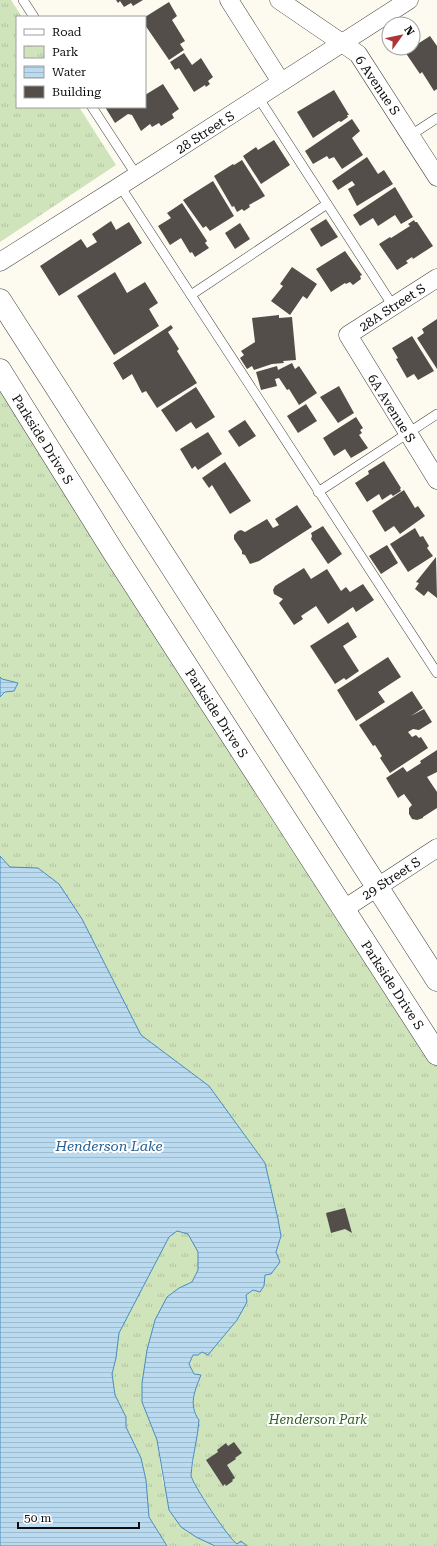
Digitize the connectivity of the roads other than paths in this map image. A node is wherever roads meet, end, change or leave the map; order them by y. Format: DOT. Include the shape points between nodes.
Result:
graph roads {
  1 [pos="23,0"];
  2 [pos="229,0"];
  3 [pos="279,0"];
  4 [pos="409,0"];
  5 [pos="33,16"];
  6 [pos="342,43"];
  7 [pos="281,82"];
  8 [pos="258,97"];
  9 [pos="93,108"];
  10 [pos="437,118"];
  11 [pos="411,135"];
  12 [pos="137,176"];
  13 [pos="437,177"];
  14 [pos="120,186"];
  15 [pos="327,204"];
  16 [pos="0,262"];
  17 [pos="437,278"];
  18 [pos="191,295"];
  19 [pos="0,300"];
  20 [pos="393,306"];
  21 [pos="348,335"];
  22 [pos="0,370"];
  23 [pos="437,414"];
  24 [pos="408,433"];
  25 [pos="437,480"];
  26 [pos="318,492"];
  27 [pos="437,673"];
  28 [pos="437,848"];
  29 [pos="377,887"];
  30 [pos="344,909"];
  31 [pos="437,980"];
  32 [pos="437,1054"];
  1 -- 5 [label="lane"];
  2 -- 7 [label="street"];
  3 -- 6 [label="street, 6 Avenue S"];
  4 -- 6 [label="street, 28 Street S"];
  6 -- 7 [label="street, 28 Street S"];
  6 -- 11 [label="street, 6 Avenue S" via="358,54"];
  7 -- 8 [label="street, 28 Street S"];
  8 -- 12 [label="street, 28 Street S"];
  8 -- 15 [label="lane"];
  9 -- 12 [label="lane"];
  10 -- 11 [label="lane"];
  11 -- 13 [label="street, 6 Avenue S"];
  12 -- 14 [label="street, 28 Street S"];
  14 -- 16 [label="street, 28 Street S"];
  14 -- 18 [label="lane"];
  15 -- 18 [label="lane"];
  15 -- 20 [label="lane"];
  17 -- 20 [label="street, 28A Street S"];
  18 -- 26 [label="lane"];
  19 -- 29 [label="street"];
  20 -- 21 [label="street, 28A Street S"];
  21 -- 24 [label="street, 6A Avenue S"];
  22 -- 30 [label="street, Parkside Drive S"];
  23 -- 24 [label="lane"];
  24 -- 25 [label="street, 6A Avenue S"];
  24 -- 26 [label="lane"];
  26 -- 27 [label="lane"];
  28 -- 29 [label="street, 29 Street S"];
  29 -- 30 [label="street, 29 Street S"];
  29 -- 31 [label="street"];
  30 -- 32 [label="street, Parkside Drive S"];
}
